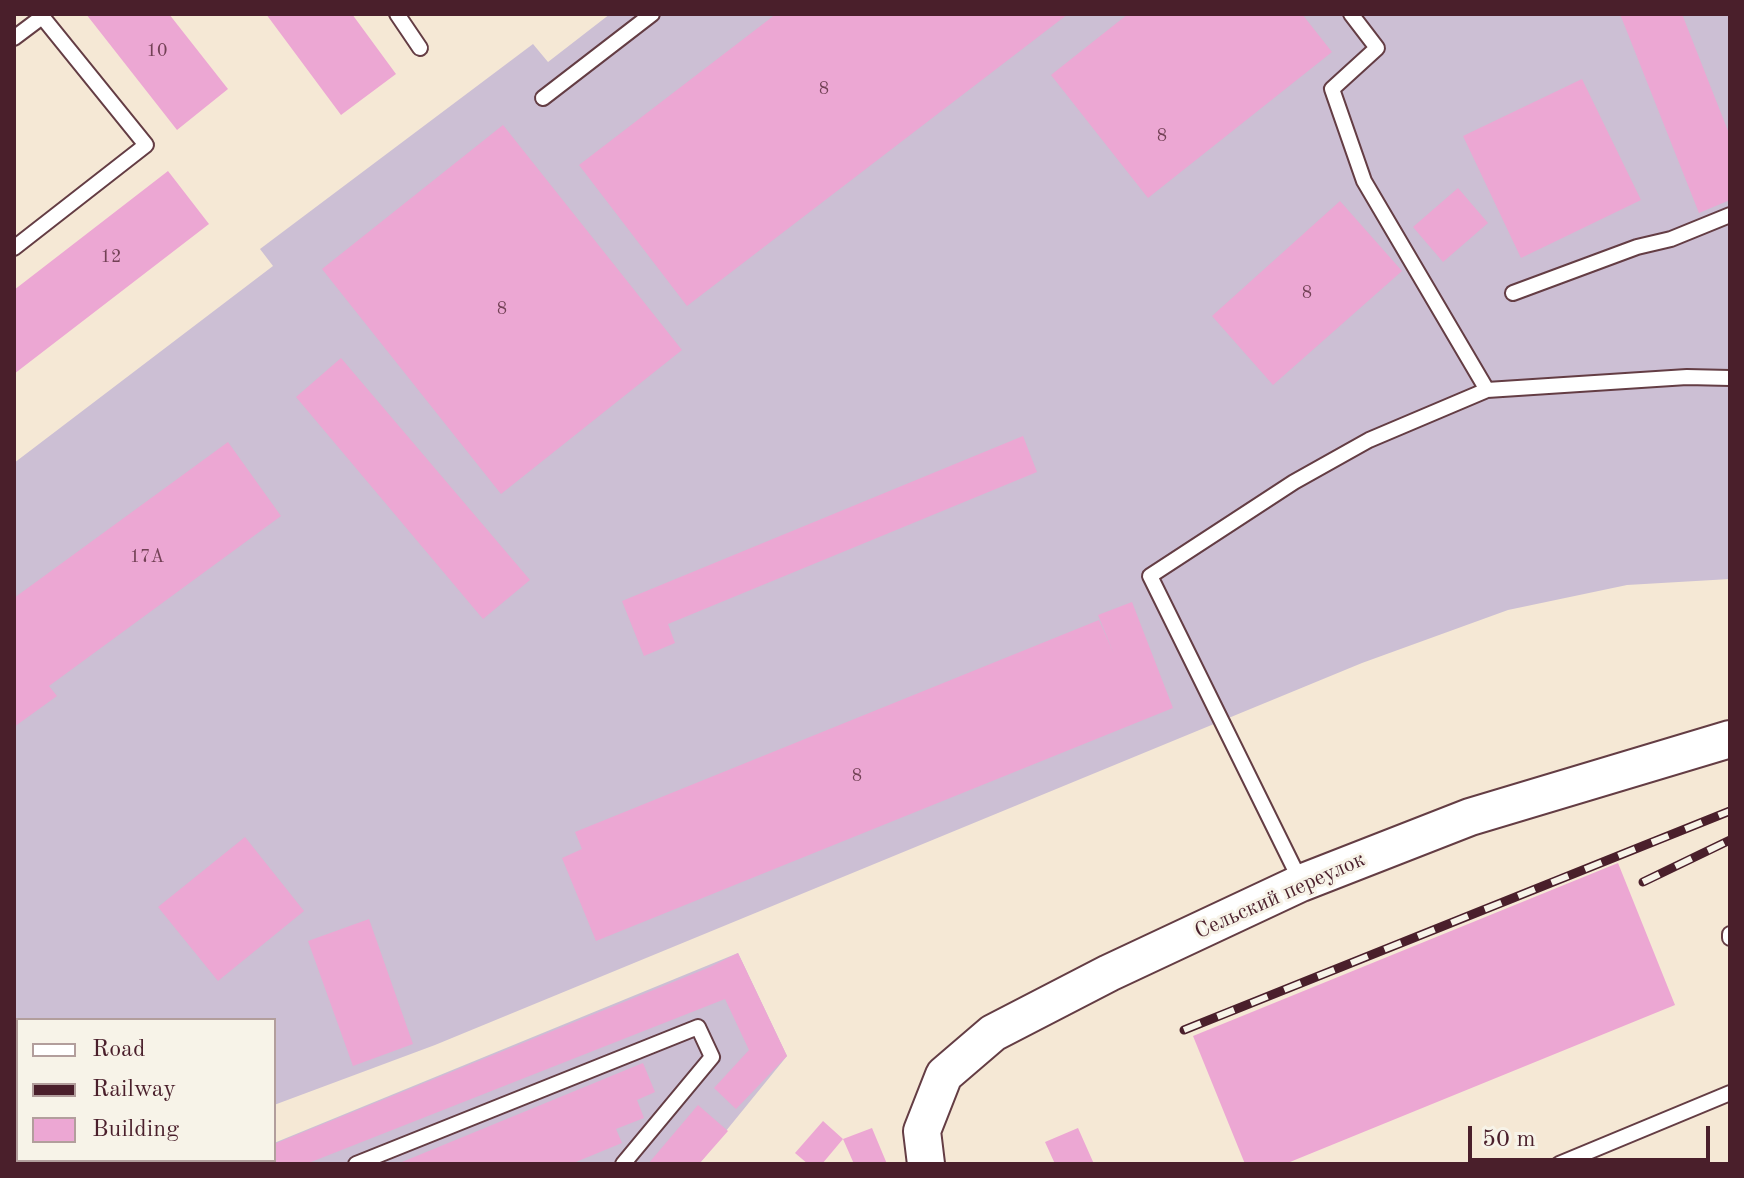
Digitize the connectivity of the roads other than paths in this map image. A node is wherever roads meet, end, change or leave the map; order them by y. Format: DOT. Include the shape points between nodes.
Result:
graph roads {
  1 [pos="397,14"];
  2 [pos="652,14"];
  3 [pos="1351,14"];
  4 [pos="41,16"];
  5 [pos="14,38"];
  6 [pos="420,48"];
  7 [pos="543,98"];
  8 [pos="1730,215"];
  9 [pos="14,248"];
  10 [pos="1513,293"];
  11 [pos="1730,378"];
  12 [pos="1487,390"];
  13 [pos="1730,739"];
  14 [pos="1301,883"];
  15 [pos="1730,1093"];
  16 [pos="356,1164"];
  17 [pos="623,1164"];
  18 [pos="926,1164"];
  19 [pos="1559,1164"];
  1 -- 6 [label="lane"];
  2 -- 7 [label="lane"];
  3 -- 12 [label="lane" via="1377,48 1332,89 1364,181"];
  4 -- 5 [label="lane"];
  4 -- 9 [label="lane" via="146,145"];
  8 -- 10 [label="lane"];
  11 -- 12 [label="lane"];
  12 -- 14 [label="lane" via="1369,440 1150,576"];
  13 -- 14 [label="street, Сельский переулок" via="1470,817"];
  14 -- 18 [label="street, Сельский переулок" via="993,1033 944,1075 922,1131"];
  15 -- 19 [label="lane"];
  16 -- 17 [label="lane" via="698,1027 712,1057"];
}
